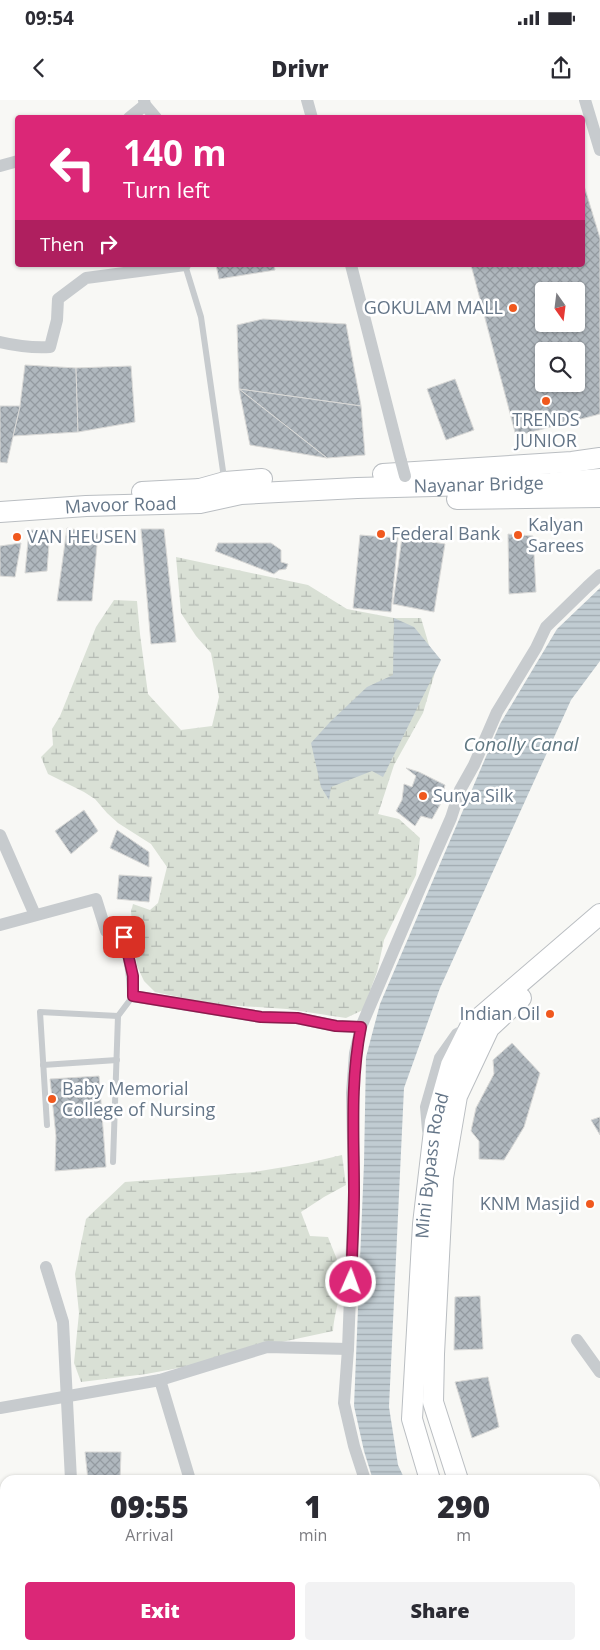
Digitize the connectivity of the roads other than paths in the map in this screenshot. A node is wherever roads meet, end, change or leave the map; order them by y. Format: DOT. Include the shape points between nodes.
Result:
graph roads {
  1 [pos="307,100"];
  2 [pos="585,100"];
  3 [pos="144,102"];
  4 [pos="132,115"];
  5 [pos="154,115"];
  6 [pos="311,115"];
  7 [pos="600,150"];
  8 [pos="15,162"];
  9 [pos="0,166"];
  10 [pos="170,267"];
  11 [pos="186,267"];
  12 [pos="352,267"];
  13 [pos="0,342"];
  14 [pos="600,458"];
  15 [pos="405,478"];
  16 [pos="600,479"];
  17 [pos="233,488"];
  18 [pos="200,496"];
  19 [pos="600,497"];
  20 [pos="0,498"];
  21 [pos="0,512"];
  22 [pos="600,575"];
  23 [pos="0,835"];
  24 [pos="600,914"];
  25 [pos="35,916"];
  26 [pos="0,925"];
  27 [pos="600,930"];
  28 [pos="523,988"];
  29 [pos="133,996"];
  30 [pos="118,1016"];
  31 [pos="361,1027"];
  32 [pos="117,1060"];
  33 [pos="43,1065"];
  34 [pos="47,1125"];
  35 [pos="113,1162"];
  36 [pos="46,1266"];
  37 [pos="577,1340"];
  38 [pos="348,1349"];
  39 [pos="600,1372"];
  40 [pos="160,1380"];
  41 [pos="67,1396"];
  42 [pos="0,1408"];
  43 [pos="70,1475"];
  44 [pos="188,1475"];
  45 [pos="363,1475"];
  46 [pos="429,1475"];
  47 [pos="456,1475"];
  1 -- 6 [label="street"];
  2 -- 7 [label="street"];
  3 -- 4 [label="street"];
  3 -- 5 [label="street"];
  8 -- 9 [label="street"];
  10 -- 13 [label="street" via="86,278 58,299 50,347 22,347"];
  11 -- 17 [label="lane" via="201,317"];
  12 -- 15 [label="street, bridge"];
  14 -- 17 [label="main road"];
  16 -- 17 [label="main road, Nayanar Bridge" via="357,488"];
  17 -- 18 [label="main road"];
  18 -- 19 [label="main road" via="253,506 411,499"];
  18 -- 20 [label="main road, Mavoor Road" via="85,493"];
  18 -- 21 [label="main road, Mavoor Road"];
  22 -- 31 [label="street" via="546,627 497,712 460,790 432,864"];
  23 -- 25 [label="street"];
  24 -- 28 [label="main road, Mini Bypass Road"];
  25 -- 26 [label="street"];
  25 -- 29 [label="street" via="96,899 106,931 121,927 133,976"];
  27 -- 28 [label="main road, Mini Bypass Road"];
  28 -- 46 [label="main road, Mini Bypass Road" via="470,1025 451,1065 434,1122 412,1418"];
  28 -- 47 [label="main road, Mini Bypass Road" via="489,1028 457,1096 443,1178 433,1402"];
  29 -- 30 [label="lane"];
  29 -- 31 [label="street" via="261,1017 297,1018"];
  30 -- 32 [label="lane"];
  30 -- 33 [label="lane" via="40,1012"];
  31 -- 38 [label="street" via="352,1093 354,1192"];
  32 -- 33 [label="lane"];
  32 -- 35 [label="lane"];
  33 -- 34 [label="lane"];
  36 -- 41 [label="street" via="63,1322"];
  37 -- 39 [label="street"];
  38 -- 40 [label="street" via="267,1348"];
  38 -- 45 [label="street" via="344,1402"];
  40 -- 41 [label="street"];
  40 -- 44 [label="street"];
  41 -- 42 [label="street"];
  41 -- 43 [label="street"];
}
